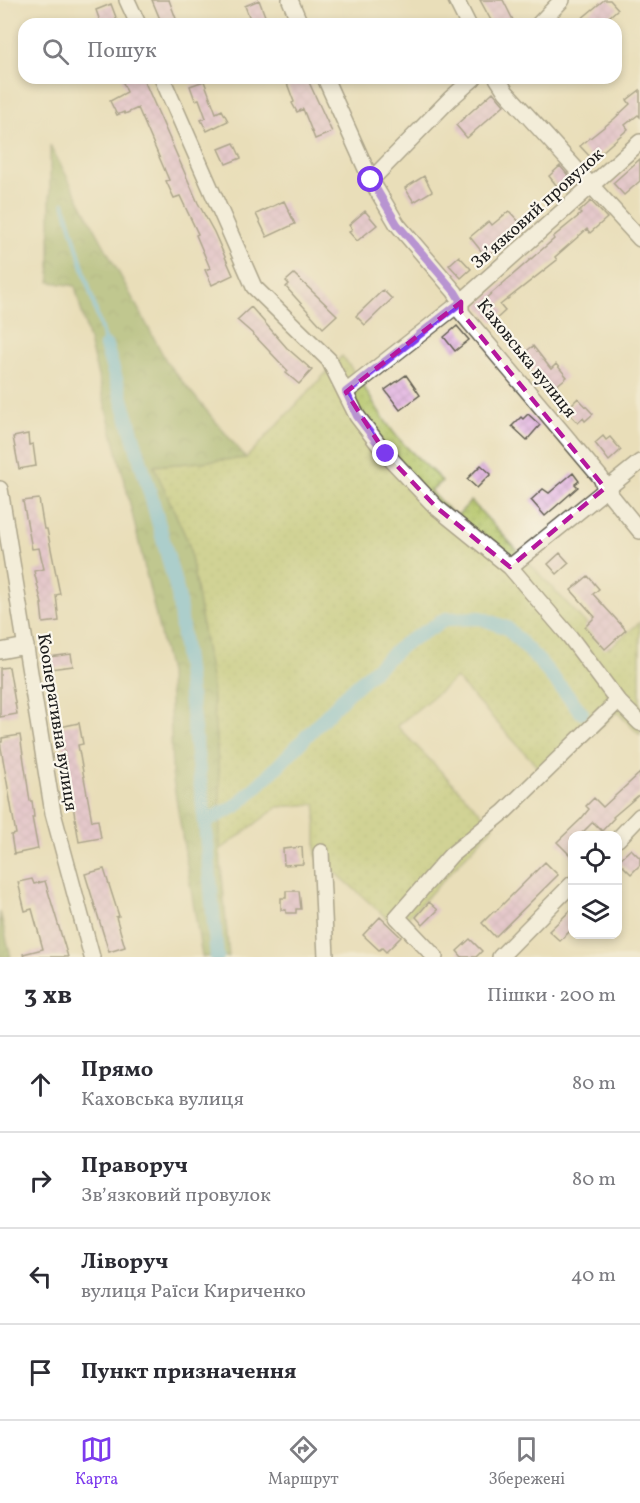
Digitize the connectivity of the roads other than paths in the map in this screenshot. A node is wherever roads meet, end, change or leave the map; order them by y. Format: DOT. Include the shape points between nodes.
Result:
graph roads {
  1 [pos="127,0"];
  2 [pos="290,0"];
  3 [pos="456,0"];
  4 [pos="555,3"];
  5 [pos="135,18"];
  6 [pos="298,18"];
  7 [pos="465,18"];
  8 [pos="544,18"];
  9 [pos="165,84"];
  10 [pos="328,84"];
  11 [pos="467,84"];
  12 [pos="501,84"];
  13 [pos="640,142"];
  14 [pos="371,180"];
  15 [pos="590,186"];
  16 [pos="640,239"];
  17 [pos="461,302"];
  18 [pos="346,392"];
  19 [pos="640,462"];
  20 [pos="605,488"];
  21 [pos="0,492"];
  22 [pos="640,531"];
  23 [pos="510,567"];
  24 [pos="26,646"];
  25 [pos="0,651"];
  26 [pos="618,701"];
  27 [pos="640,723"];
  28 [pos="640,816"];
  29 [pos="622,834"];
  30 [pos="321,852"];
  31 [pos="572,885"];
  32 [pos="92,957"];
  33 [pos="326,957"];
  34 [pos="435,957"];
  35 [pos="500,957"];
  1 -- 5 [label="street"];
  2 -- 6 [label="street"];
  3 -- 7 [label="street"];
  4 -- 8 [label="street"];
  9 -- 18 [label="street" via="254,287 328,360"];
  10 -- 14 [label="street, Каховська вулиця"];
  11 -- 14 [label="street"];
  12 -- 15 [label="street"];
  13 -- 15 [label="street, Звʼязковий провулок"];
  14 -- 17 [label="street, Каховська вулиця" via="397,224"];
  15 -- 16 [label="street"];
  15 -- 17 [label="street, Звʼязковий провулок"];
  17 -- 18 [label="street, Звʼязковий провулок"];
  17 -- 20 [label="street, Каховська вулиця" via="461,312 601,478"];
  18 -- 23 [label="street" via="357,416 386,454 436,507"];
  19 -- 20 [label="street"];
  20 -- 22 [label="street, Каховська вулиця"];
  20 -- 23 [label="street"];
  21 -- 24 [label="street, Кооперативна вулиця"];
  23 -- 26 [label="street"];
  24 -- 25 [label="street"];
  24 -- 32 [label="street, Кооперативна вулиця" via="53,813"];
  26 -- 27 [label="street"];
  26 -- 34 [label="street" via="504,812 451,855 396,917"];
  28 -- 29 [label="street"];
  30 -- 33 [label="street"];
  31 -- 35 [label="street"];
}
